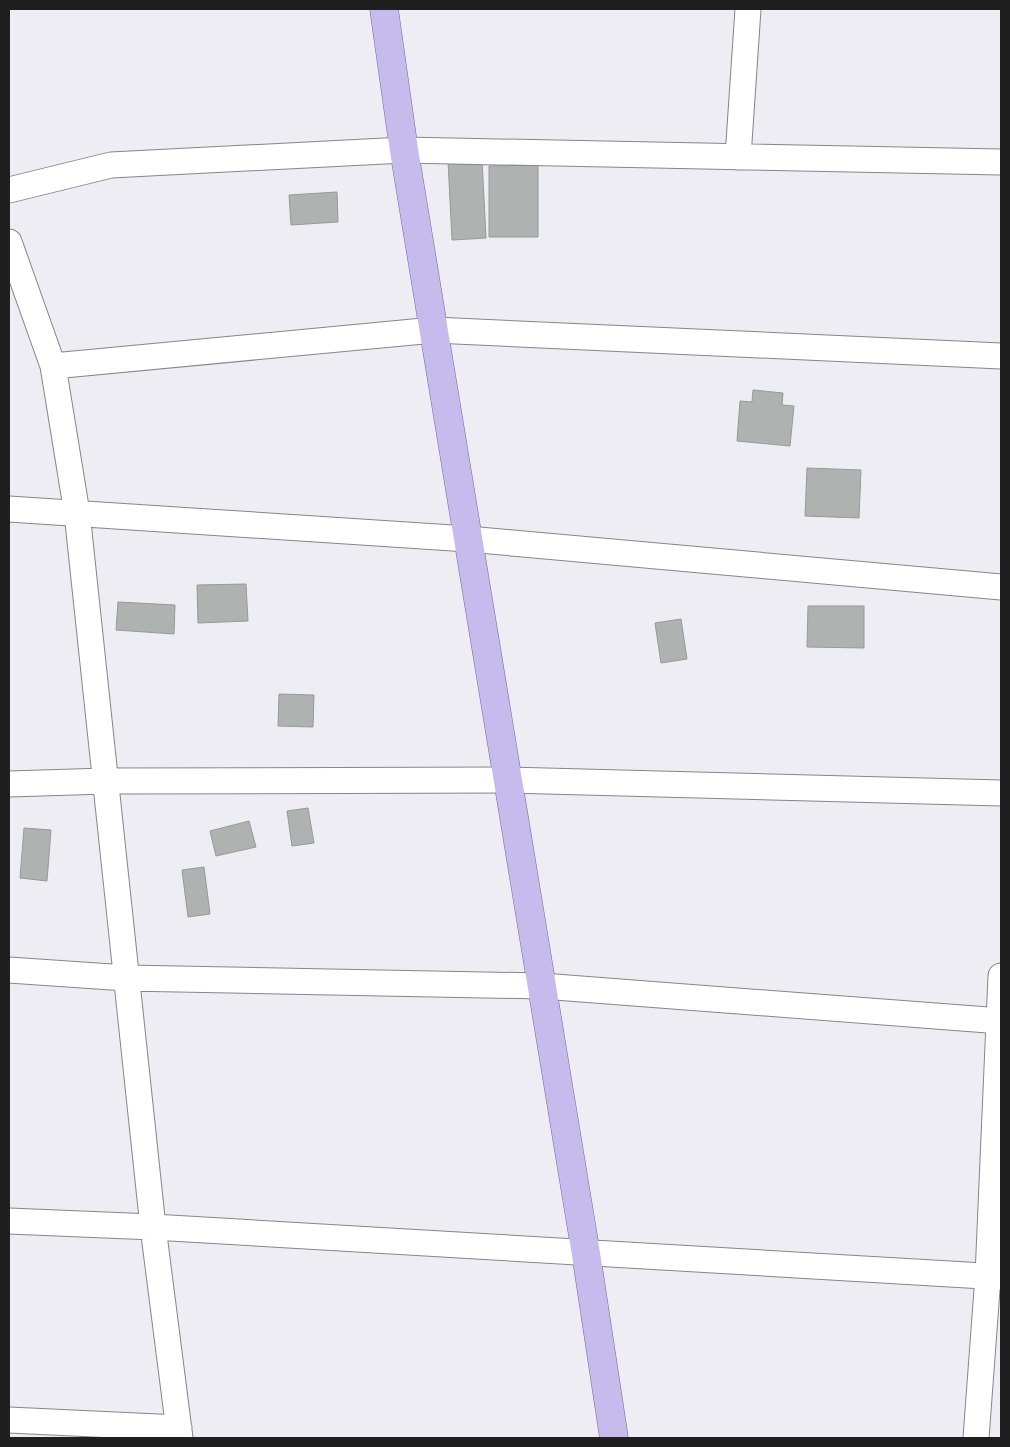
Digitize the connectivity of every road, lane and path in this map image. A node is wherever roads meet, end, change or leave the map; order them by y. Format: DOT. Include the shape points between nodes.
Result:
graph roads {
  1 [pos="384,9"];
  2 [pos="748,9"];
  3 [pos="404,150"];
  4 [pos="738,157"];
  5 [pos="1001,162"];
  6 [pos="9,190"];
  7 [pos="9,242"];
  8 [pos="434,330"];
  9 [pos="1001,356"];
  10 [pos="53,366"];
  11 [pos="9,509"];
  12 [pos="77,513"];
  13 [pos="468,539"];
  14 [pos="1001,587"];
  15 [pos="508,780"];
  16 [pos="106,781"];
  17 [pos="9,784"];
  18 [pos="1001,794"];
  19 [pos="9,970"];
  20 [pos="1001,976"];
  21 [pos="126,978"];
  22 [pos="542,986"];
  23 [pos="1000,1021"];
  24 [pos="9,1221"];
  25 [pos="153,1227"];
  26 [pos="586,1254"];
  27 [pos="995,1276"];
  28 [pos="9,1420"];
  29 [pos="180,1433"];
  30 [pos="614,1438"];
  31 [pos="976,1438"];
  1 -- 3 [label="main road"];
  2 -- 4 [label="street"];
  3 -- 4 [label="street"];
  3 -- 6 [label="street" via="111,166"];
  3 -- 8 [label="main road"];
  4 -- 5 [label="street"];
  7 -- 10 [label="street"];
  8 -- 9 [label="street"];
  8 -- 10 [label="street"];
  8 -- 13 [label="main road"];
  10 -- 12 [label="street"];
  11 -- 12 [label="street"];
  12 -- 13 [label="street"];
  12 -- 16 [label="street"];
  13 -- 14 [label="street"];
  13 -- 15 [label="main road"];
  15 -- 16 [label="street"];
  15 -- 18 [label="street"];
  15 -- 22 [label="main road"];
  16 -- 17 [label="street"];
  16 -- 21 [label="street"];
  19 -- 21 [label="street"];
  20 -- 23 [label="street"];
  21 -- 22 [label="street"];
  21 -- 25 [label="street"];
  22 -- 23 [label="street"];
  22 -- 26 [label="main road"];
  23 -- 27 [label="street"];
  24 -- 25 [label="street"];
  25 -- 26 [label="street"];
  25 -- 29 [label="street"];
  26 -- 27 [label="street"];
  26 -- 30 [label="main road"];
  27 -- 31 [label="street"];
  28 -- 29 [label="street"];
}
